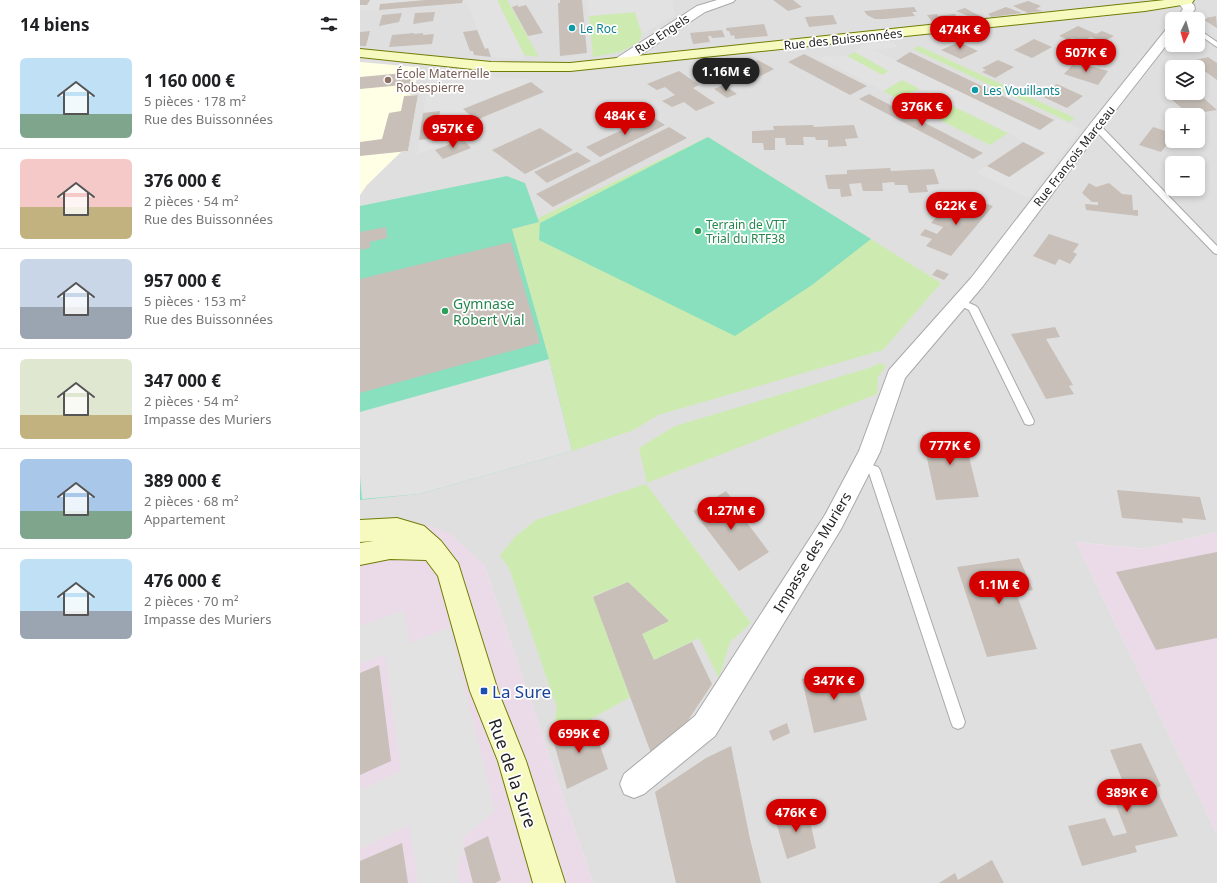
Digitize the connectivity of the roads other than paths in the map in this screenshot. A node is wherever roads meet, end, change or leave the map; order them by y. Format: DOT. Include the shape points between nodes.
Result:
graph roads {
  1 [pos="688,0"];
  2 [pos="729,0"];
  3 [pos="1184,0"];
  4 [pos="1163,4"];
  5 [pos="701,9"];
  6 [pos="1173,12"];
  7 [pos="1187,12"];
  8 [pos="1205,36"];
  9 [pos="1165,39"];
  10 [pos="1217,45"];
  11 [pos="360,53"];
  12 [pos="620,62"];
  13 [pos="1096,126"];
  14 [pos="1217,251"];
  15 [pos="977,282"];
  16 [pos="960,302"];
  17 [pos="1029,421"];
  18 [pos="862,466"];
  19 [pos="360,531"];
  20 [pos="432,549"];
  21 [pos="360,554"];
  22 [pos="958,722"];
  23 [pos="634,784"];
  24 [pos="549,883"];
  1 -- 5 [label="street"];
  2 -- 5 [label="street, Rue Engels"];
  3 -- 4 [label="street, Rue des Buissonnées"];
  3 -- 7 [label="street" via="1189,9"];
  4 -- 6 [label="street"];
  4 -- 12 [label="street, Rue des Buissonnées"];
  5 -- 12 [label="street, Rue Engels"];
  8 -- 10 [label="lane"];
  9 -- 13 [label="street, Rue François Marceau"];
  11 -- 12 [label="street, Rue des Buissonnées" via="516,69"];
  13 -- 14 [label="lane"];
  13 -- 15 [label="street, Rue François Marceau"];
  15 -- 16 [label="street, Impasse des Muriers"];
  16 -- 17 [label="lane" via="973,308"];
  16 -- 18 [label="street, Impasse des Muriers" via="896,375"];
  18 -- 22 [label="lane" via="874,470"];
  18 -- 23 [label="street, Impasse des Muriers" via="833,522 705,726"];
  19 -- 20 [label="street" via="396,528 416,534"];
  20 -- 21 [label="street" via="390,548"];
  20 -- 24 [label="street, Rue de la Sure" via="449,571 484,691 512,761"];
}
